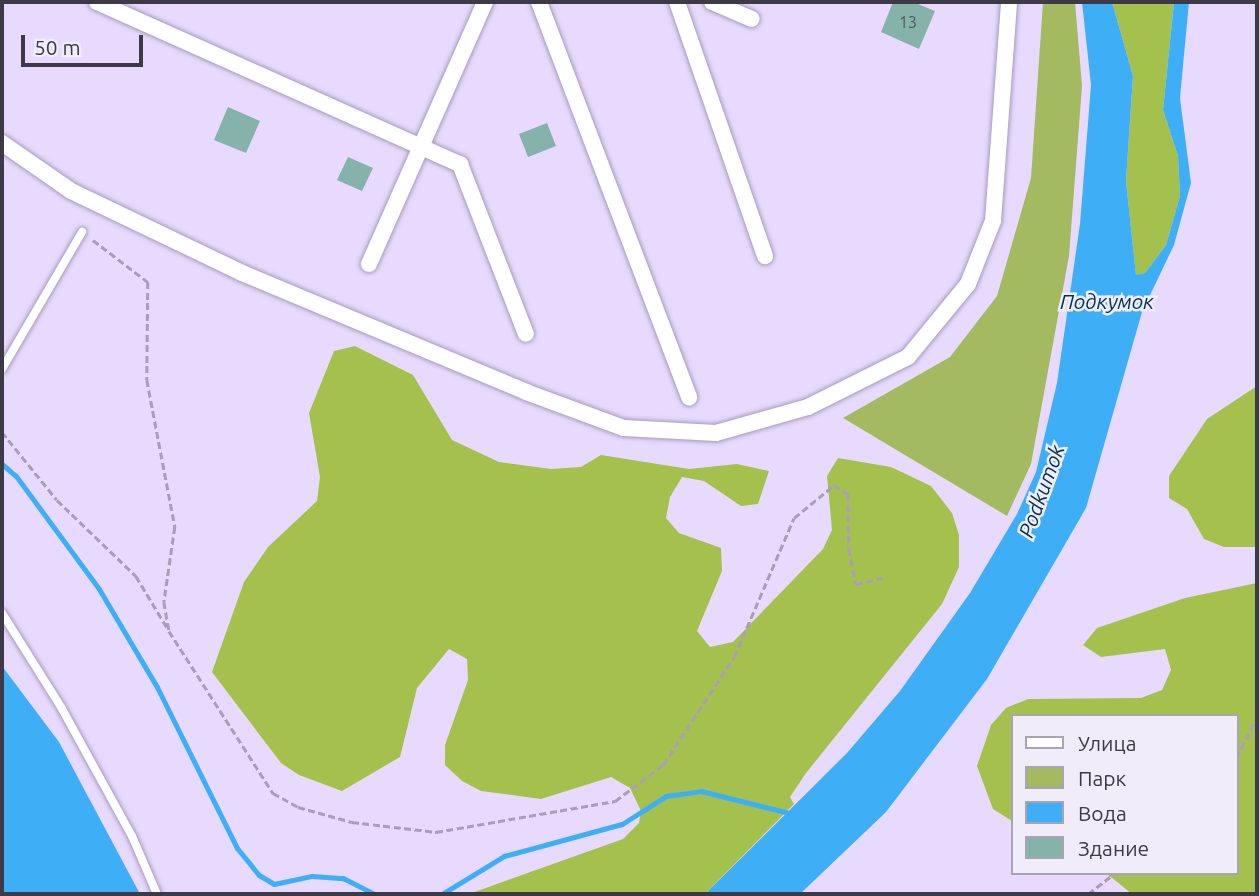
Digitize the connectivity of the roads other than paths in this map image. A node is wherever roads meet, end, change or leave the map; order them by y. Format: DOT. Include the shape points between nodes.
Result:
graph roads {
  1 [pos="97,2"];
  2 [pos="485,2"];
  3 [pos="539,2"];
  4 [pos="677,2"];
  5 [pos="712,2"];
  6 [pos="1009,2"];
  7 [pos="752,19"];
  8 [pos="2,143"];
  9 [pos="421,147"];
  10 [pos="82,232"];
  11 [pos="765,256"];
  12 [pos="369,264"];
  13 [pos="526,334"];
  14 [pos="2,369"];
  15 [pos="689,397"];
  16 [pos="2,613"];
  17 [pos="157,894"];
  1 -- 9 [label="street"];
  2 -- 9 [label="street"];
  3 -- 15 [label="street"];
  4 -- 11 [label="street"];
  5 -- 7 [label="street"];
  6 -- 8 [label="street" via="993,221 968,284 908,357 808,407 716,433 624,428 526,392 242,273 71,191"];
  9 -- 12 [label="street"];
  9 -- 13 [label="street" via="460,164"];
  10 -- 14 [label="lane"];
  16 -- 17 [label="lane" via="61,706 132,836"];
}
